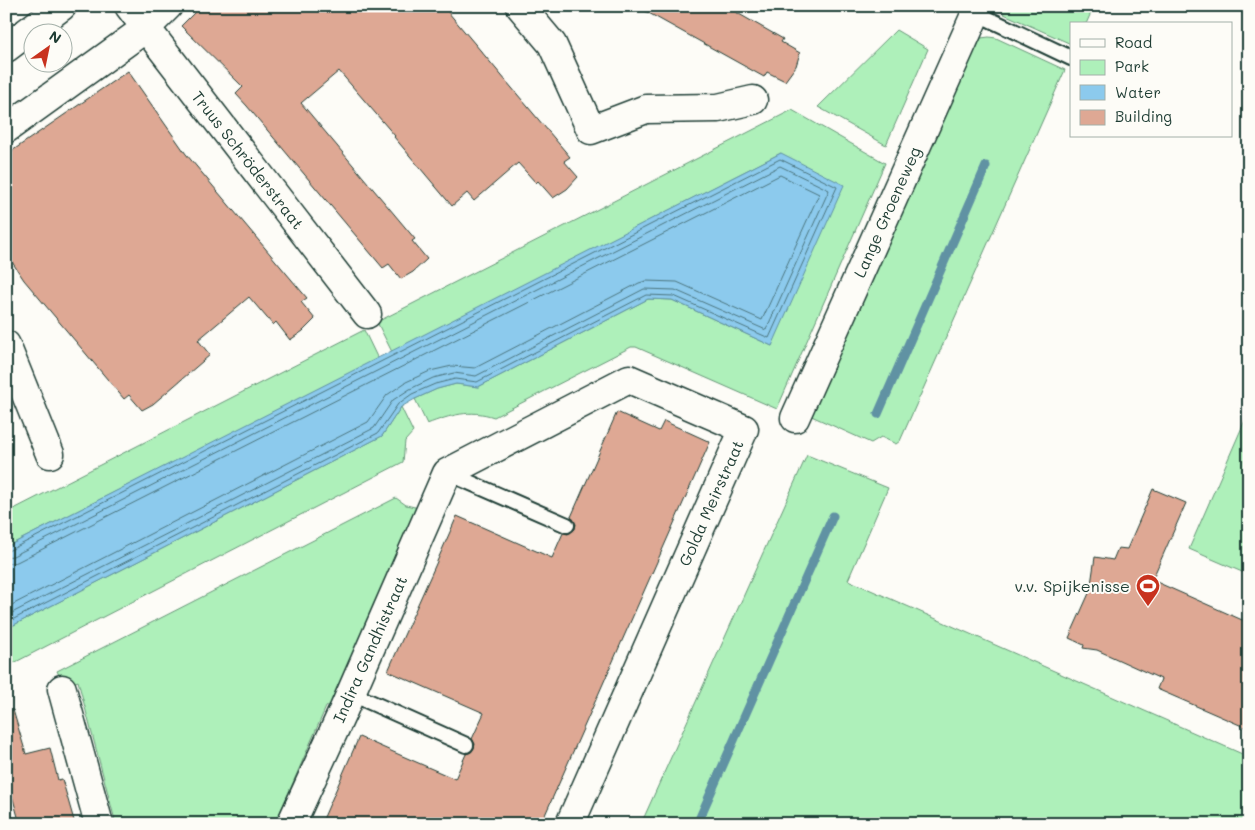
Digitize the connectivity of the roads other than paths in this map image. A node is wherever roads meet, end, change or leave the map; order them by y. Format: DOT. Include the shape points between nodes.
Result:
graph roads {
  1 [pos="62,6"];
  2 [pos="129,6"];
  3 [pos="168,6"];
  4 [pos="520,6"];
  5 [pos="977,10"];
  6 [pos="146,28"];
  7 [pos="6,48"];
  8 [pos="1070,57"];
  9 [pos="753,100"];
  10 [pos="6,129"];
  11 [pos="367,314"];
  12 [pos="6,345"];
  13 [pos="795,418"];
  14 [pos="50,454"];
  15 [pos="448,473"];
  16 [pos="567,525"];
  17 [pos="62,689"];
  18 [pos="350,693"];
  19 [pos="466,745"];
  20 [pos="98,824"];
  21 [pos="291,824"];
  22 [pos="570,824"];
  1 -- 7 [label="street"];
  2 -- 6 [label="street, Truus Schröderstraat"];
  3 -- 6 [label="street"];
  4 -- 9 [label="street" via="552,44 591,130 646,109 718,108"];
  5 -- 8 [label="lane"];
  5 -- 13 [label="street, Lange Groeneweg"];
  6 -- 10 [label="street"];
  6 -- 11 [label="street, Truus Schröderstraat"];
  12 -- 14 [label="street"];
  15 -- 16 [label="lane"];
  15 -- 18 [label="street, Indira Gandhistraat"];
  15 -- 22 [label="street, Golda Meirstraat" via="629,378 744,429"];
  17 -- 20 [label="street"];
  18 -- 19 [label="lane"];
  18 -- 21 [label="street, Indira Gandhistraat"];
}
